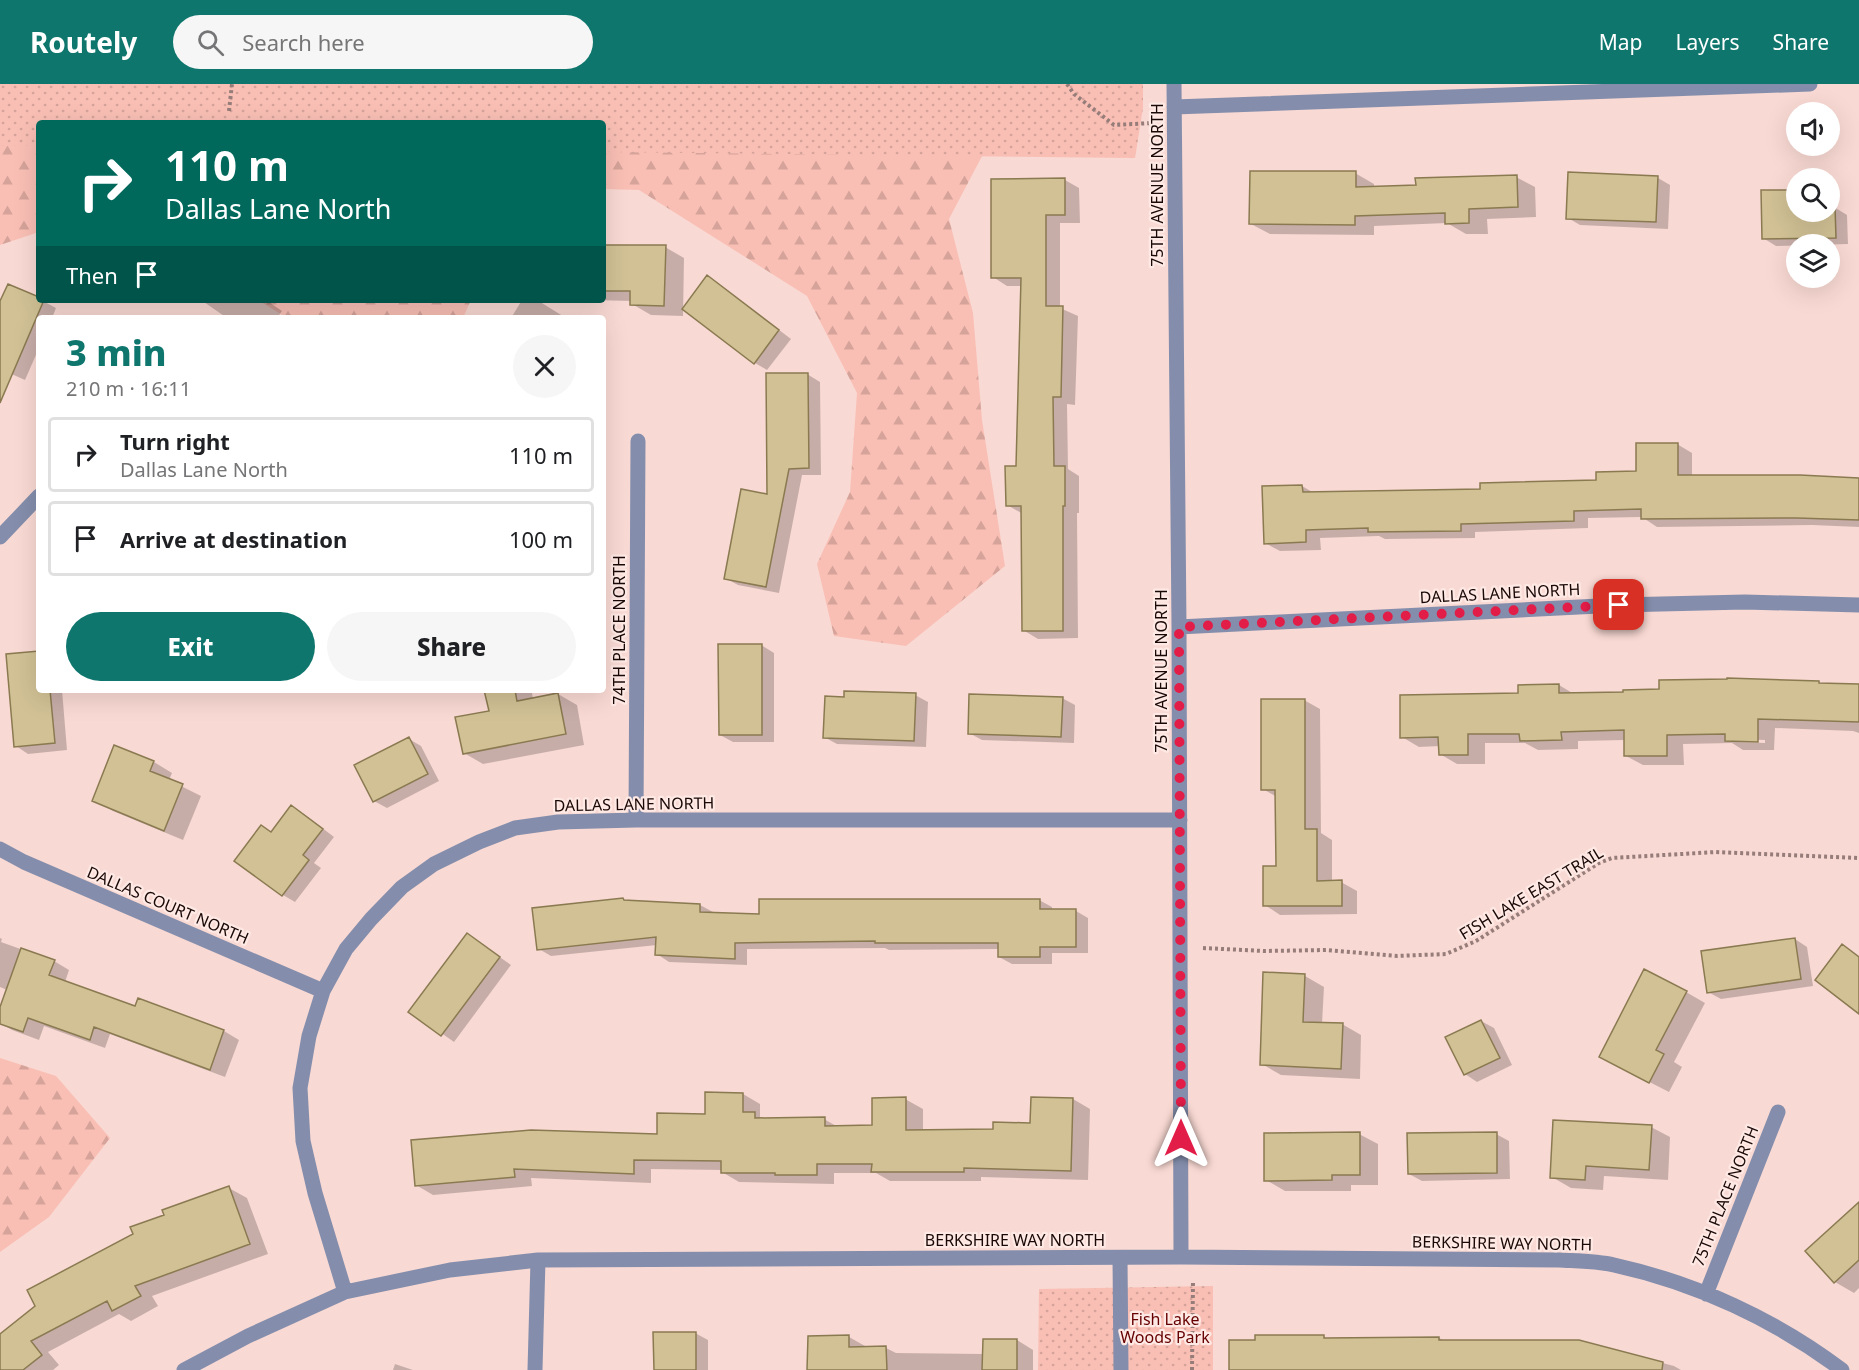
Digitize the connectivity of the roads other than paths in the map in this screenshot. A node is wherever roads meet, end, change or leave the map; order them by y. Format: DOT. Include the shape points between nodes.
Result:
graph roads {
  1 [pos="1174,84"];
  2 [pos="1810,84"];
  3 [pos="1174,114"];
  4 [pos="638,441"];
  5 [pos="36,499"];
  6 [pos="0,537"];
  7 [pos="1859,605"];
  8 [pos="1179,627"];
  9 [pos="636,820"];
  10 [pos="1180,820"];
  11 [pos="0,849"];
  12 [pos="323,991"];
  13 [pos="1778,1112"];
  14 [pos="1181,1257"];
  15 [pos="1120,1258"];
  16 [pos="538,1260"];
  17 [pos="345,1292"];
  18 [pos="1706,1293"];
  19 [pos="184,1370"];
  20 [pos="535,1370"];
  21 [pos="1120,1370"];
  22 [pos="1842,1370"];
  1 -- 3 [label="street, 75TH AVENUE NORTH"];
  2 -- 3 [label="street"];
  3 -- 8 [label="street, 75TH AVENUE NORTH"];
  4 -- 9 [label="street, 74TH PLACE NORTH"];
  5 -- 6 [label="street"];
  7 -- 8 [label="street, DALLAS LANE NORTH" via="1619,605"];
  8 -- 10 [label="street, 75TH AVENUE NORTH"];
  9 -- 10 [label="street, DALLAS LANE NORTH"];
  9 -- 12 [label="street, DALLAS LANE NORTH" via="558,822 515,828 434,864 402,887 370,919 346,949"];
  10 -- 14 [label="street, 75TH AVENUE NORTH"];
  11 -- 12 [label="street, DALLAS COURT NORTH"];
  12 -- 17 [label="street, DALLAS LANE NORTH" via="309,1036 300,1088 303,1141"];
  13 -- 18 [label="street, 75TH PLACE NORTH"];
  14 -- 15 [label="street, BERKSHIRE WAY NORTH"];
  14 -- 18 [label="street, BERKSHIRE WAY NORTH" via="1559,1260 1613,1265"];
  15 -- 16 [label="street, BERKSHIRE WAY NORTH"];
  15 -- 21 [label="street"];
  16 -- 17 [label="street, BERKSHIRE WAY NORTH" via="450,1270"];
  16 -- 20 [label="street"];
  17 -- 19 [label="street, BERKSHIRE WAY NORTH"];
  18 -- 22 [label="street, BERKSHIRE WAY NORTH" via="1811,1346"];
}
